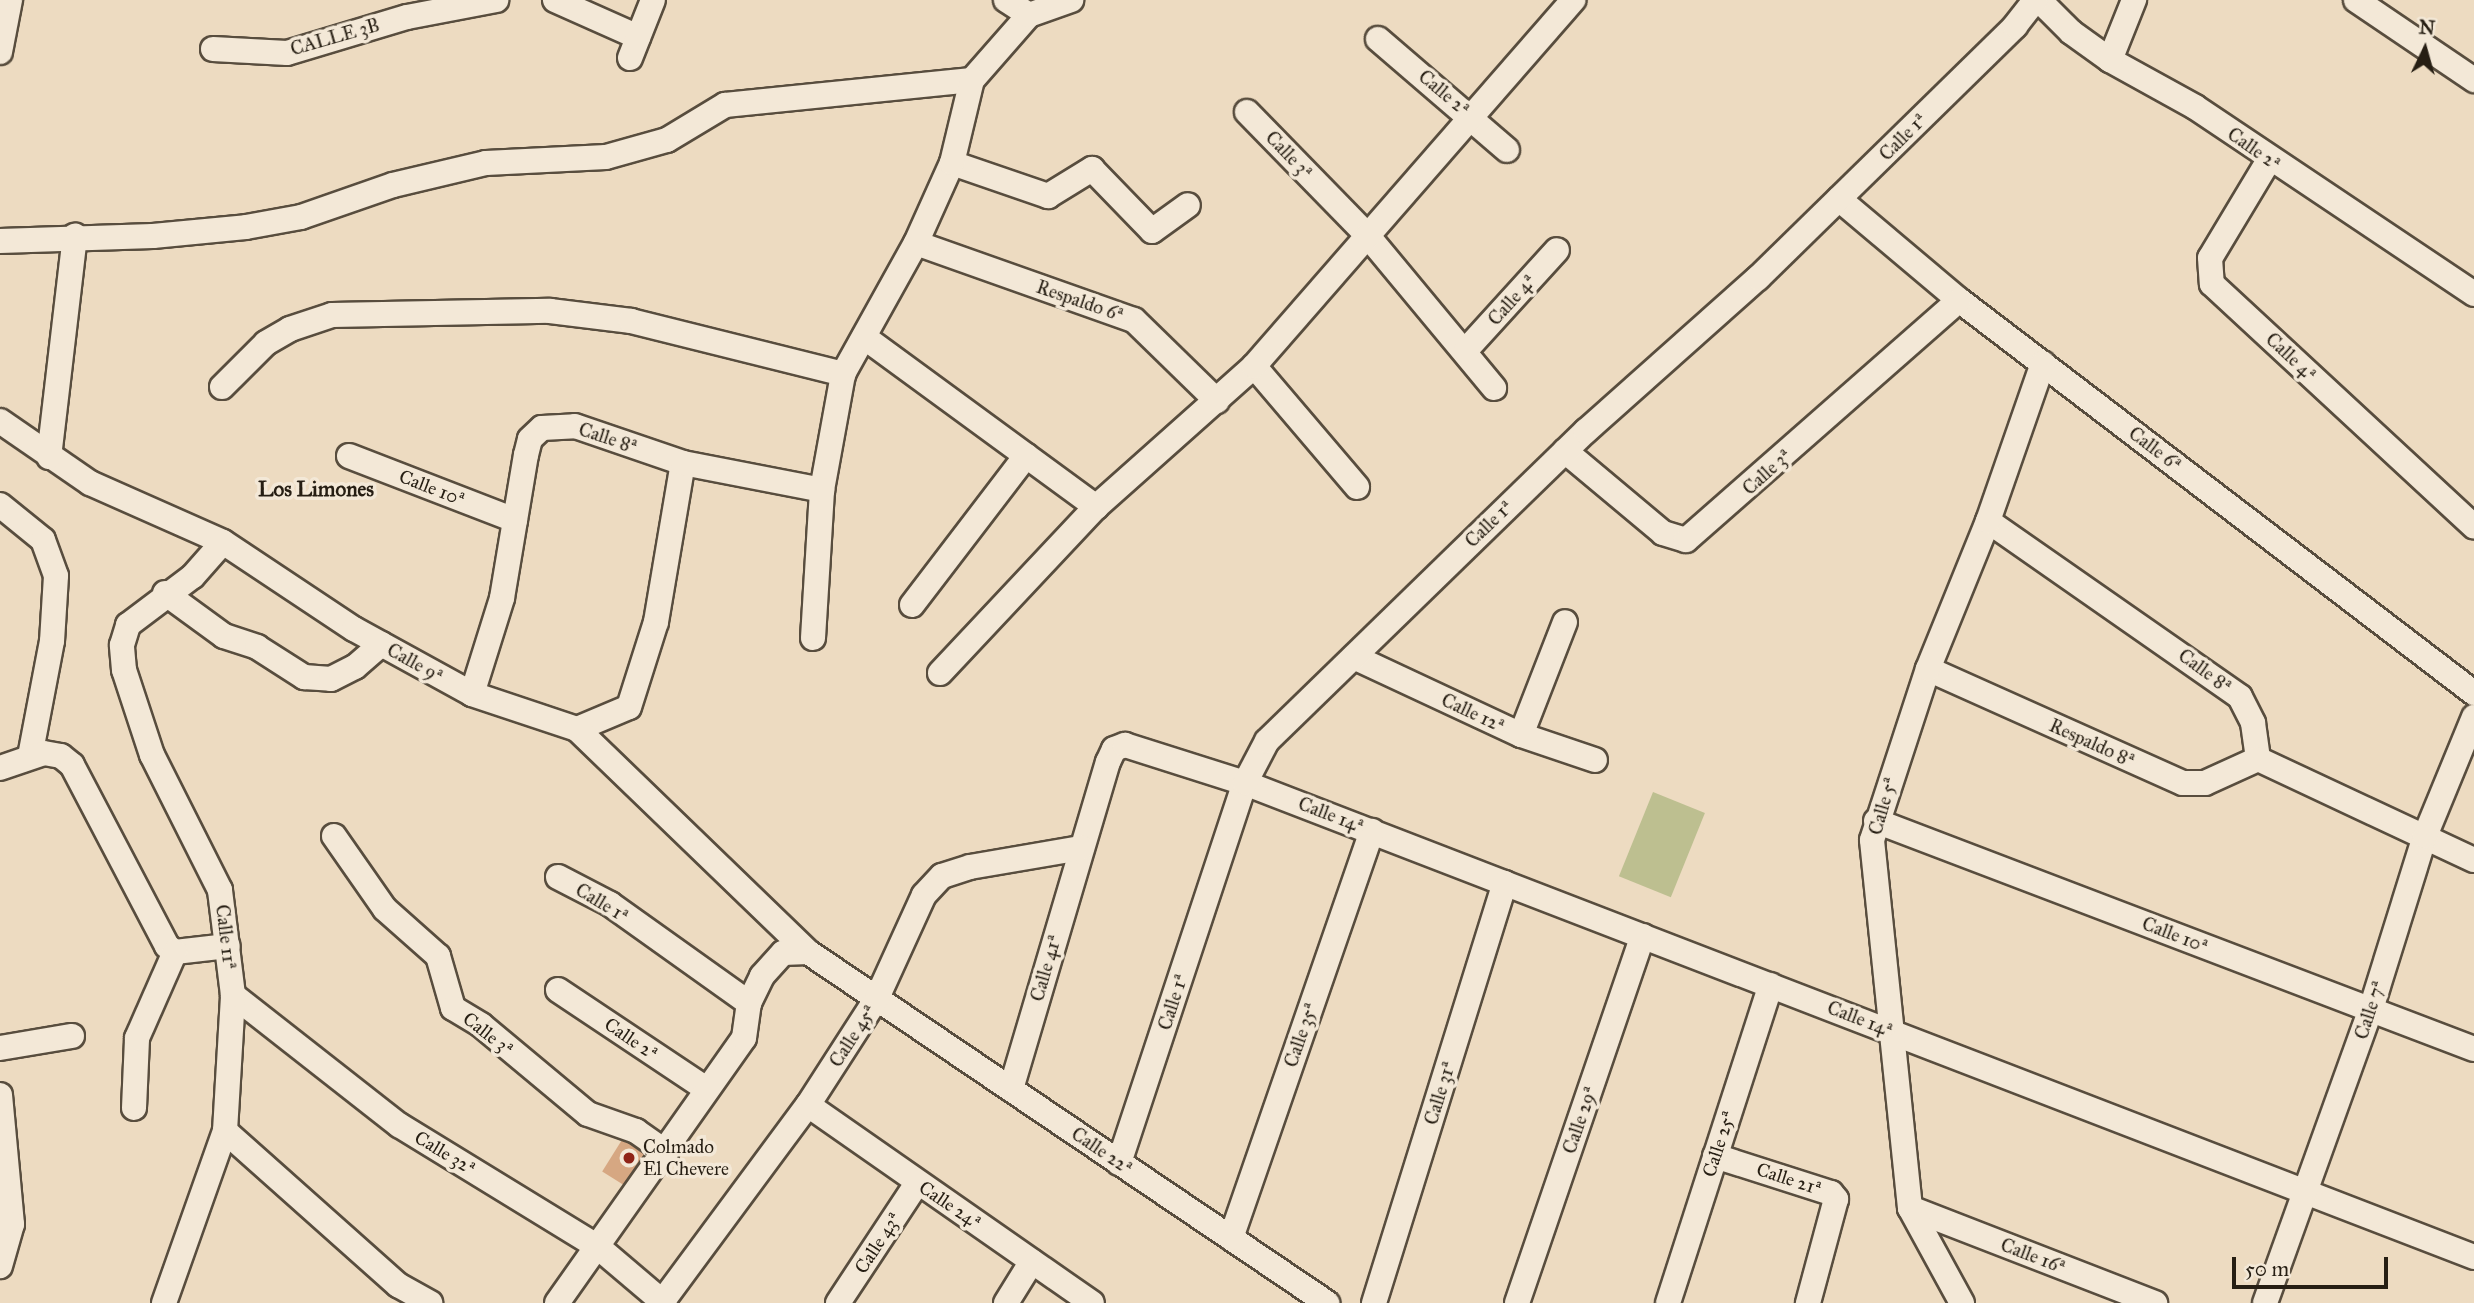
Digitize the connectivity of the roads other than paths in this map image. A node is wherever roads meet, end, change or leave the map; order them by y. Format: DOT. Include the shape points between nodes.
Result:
graph roads {
  1 [pos="10,0"];
  2 [pos="496,0"];
  3 [pos="555,0"];
  4 [pos="653,0"];
  5 [pos="1006,0"];
  6 [pos="1071,0"];
  7 [pos="1573,0"];
  8 [pos="2037,0"];
  9 [pos="2134,0"];
  10 [pos="2359,1"];
  11 [pos="1029,15"];
  12 [pos="1378,39"];
  13 [pos="213,49"];
  14 [pos="0,52"];
  15 [pos="2110,60"];
  16 [pos="972,79"];
  17 [pos="2474,80"];
  18 [pos="1247,112"];
  19 [pos="1472,116"];
  20 [pos="1507,150"];
  21 [pos="2269,160"];
  22 [pos="952,163"];
  23 [pos="1839,200"];
  24 [pos="1188,205"];
  25 [pos="1367,235"];
  26 [pos="75,236"];
  27 [pos="0,241"];
  28 [pos="916,243"];
  29 [pos="1557,250"];
  30 [pos="2474,294"];
  31 [pos="1959,300"];
  32 [pos="864,337"];
  33 [pos="1466,350"];
  34 [pos="2043,363"];
  35 [pos="1254,366"];
  36 [pos="843,374"];
  37 [pos="222,387"];
  38 [pos="1494,388"];
  39 [pos="1217,401"];
  40 [pos="0,421"];
  41 [pos="1565,451"];
  42 [pos="349,456"];
  43 [pos="1026,456"];
  44 [pos="49,457"];
  45 [pos="683,463"];
  46 [pos="1357,487"];
  47 [pos="822,490"];
  48 [pos="0,505"];
  49 [pos="1096,507"];
  50 [pos="515,520"];
  51 [pos="1988,521"];
  52 [pos="2474,527"];
  53 [pos="223,542"];
  54 [pos="165,593"];
  55 [pos="912,605"];
  56 [pos="1565,622"];
  57 [pos="813,638"];
  58 [pos="381,644"];
  59 [pos="1354,657"];
  60 [pos="1928,670"];
  61 [pos="940,673"];
  62 [pos="472,694"];
  63 [pos="2474,694"];
  64 [pos="2474,717"];
  65 [pos="577,729"];
  66 [pos="1521,735"];
  67 [pos="30,756"];
  68 [pos="2258,759"];
  69 [pos="1595,760"];
  70 [pos="0,768"];
  71 [pos="1245,783"];
  72 [pos="1876,821"];
  73 [pos="1372,831"];
  74 [pos="334,836"];
  75 [pos="2425,836"];
  76 [pos="1081,848"];
  77 [pos="2474,860"];
  78 [pos="558,877"];
  79 [pos="1505,883"];
  80 [pos="1643,936"];
  81 [pos="228,946"];
  82 [pos="175,952"];
  83 [pos="808,952"];
  84 [pos="1771,985"];
  85 [pos="558,990"];
  86 [pos="233,995"];
  87 [pos="877,998"];
  88 [pos="749,1003"];
  89 [pos="2371,1009"];
  90 [pos="1895,1033"];
  91 [pos="72,1036"];
  92 [pos="0,1048"];
  93 [pos="2474,1049"];
  94 [pos="705,1088"];
  95 [pos="1010,1089"];
  96 [pos="0,1095"];
  97 [pos="808,1105"];
  98 [pos="134,1108"];
  99 [pos="225,1130"];
  100 [pos="666,1152"];
  101 [pos="1715,1156"];
  102 [pos="1119,1163"];
  103 [pos="917,1183"];
  104 [pos="2306,1191"];
  105 [pos="1910,1208"];
  106 [pos="1231,1238"];
  107 [pos="598,1247"];
  108 [pos="2474,1257"];
  109 [pos="1032,1261"];
  110 [pos="0,1266"];
  111 [pos="1312,1299"];
  112 [pos="663,1302"];
  113 [pos="164,1303"];
  114 [pos="430,1303"];
  115 [pos="557,1303"];
  116 [pos="838,1303"];
  117 [pos="1006,1303"];
  118 [pos="1093,1303"];
  119 [pos="1374,1303"];
  120 [pos="1517,1303"];
  121 [pos="1668,1303"];
  122 [pos="1808,1303"];
  123 [pos="1962,1303"];
  124 [pos="2155,1303"];
  125 [pos="2265,1303"];
  1 -- 14 [label="street"];
  2 -- 13 [label="street, CALLE 3B" via="407,16 287,53"];
  3 -- 4 [label="street" via="634,47"];
  5 -- 11 [label="street"];
  6 -- 11 [label="street"];
  7 -- 19 [label="street"];
  8 -- 15 [label="street, Calle 2ª"];
  8 -- 23 [label="street, Calle 1ª"];
  9 -- 15 [label="street"];
  10 -- 17 [label="street"];
  11 -- 16 [label="street"];
  12 -- 19 [label="street, Calle 2ª"];
  15 -- 21 [label="street, Calle 2ª" via="2195,107"];
  16 -- 22 [label="street"];
  16 -- 26 [label="street" via="725,105 667,140 606,157 486,163 393,185 301,216 246,227 153,236"];
  18 -- 25 [label="street, Calle 3ª"];
  19 -- 20 [label="street, Calle 2ª"];
  19 -- 25 [label="street"];
  21 -- 30 [label="street, Calle 2ª"];
  21 -- 52 [label="street, Calle 4ª" via="2210,258 2212,284"];
  22 -- 24 [label="street" via="1048,196 1092,169 1152,231"];
  22 -- 28 [label="street"];
  23 -- 31 [label="street, Calle 6ª"];
  23 -- 41 [label="street, Calle 1ª"];
  25 -- 33 [label="street, Calle 3ª"];
  25 -- 35 [label="street"];
  26 -- 27 [label="street"];
  26 -- 44 [label="street"];
  28 -- 32 [label="street"];
  28 -- 39 [label="street, Respaldo 6ª" via="1134,320"];
  29 -- 33 [label="street, Calle 4ª"];
  31 -- 34 [label="street, Calle 6ª"];
  31 -- 41 [label="street, Calle 3ª" via="1686,540 1663,533"];
  32 -- 36 [label="street"];
  32 -- 43 [label="street"];
  33 -- 38 [label="street, Calle 3ª"];
  34 -- 51 [label="street, Calle 5ª"];
  34 -- 63 [label="street, Calle 6ª"];
  35 -- 39 [label="street"];
  35 -- 46 [label="street"];
  36 -- 37 [label="street" via="631,321 551,312 332,315 290,329 266,343"];
  36 -- 47 [label="street"];
  39 -- 49 [label="street"];
  40 -- 44 [label="street, Calle 9ª"];
  41 -- 59 [label="street, Calle 1ª"];
  42 -- 50 [label="street, Calle 10ª"];
  43 -- 49 [label="street"];
  43 -- 55 [label="street"];
  44 -- 53 [label="street, Calle 9ª" via="90,483"];
  45 -- 47 [label="street, Calle 8ª"];
  45 -- 50 [label="street, Calle 8ª" via="575,426 542,428 530,439"];
  45 -- 65 [label="street" via="656,622 629,707"];
  47 -- 57 [label="street"];
  48 -- 67 [label="street" via="43,540 56,576 52,641"];
  49 -- 61 [label="street"];
  50 -- 62 [label="street, Calle 8ª" via="502,598"];
  51 -- 60 [label="street, Calle 5ª"];
  51 -- 68 [label="street, Calle 8ª" via="2241,697 2253,723"];
  53 -- 54 [label="street, Calle 11ª" via="193,576"];
  53 -- 58 [label="street, Calle 9ª"];
  54 -- 58 [label="street" via="224,636 257,647 304,677 331,679 355,667"];
  54 -- 81 [label="street, Calle 11ª" via="128,625 122,645 124,670 152,755 220,890"];
  56 -- 66 [label="street"];
  58 -- 62 [label="street, Calle 9ª"];
  59 -- 66 [label="street, Calle 12ª"];
  59 -- 71 [label="street, Calle 1ª" via="1268,741"];
  60 -- 68 [label="street, Respaldo 8ª" via="2183,783 2205,783"];
  60 -- 72 [label="street, Calle 5ª"];
  62 -- 65 [label="street, Calle 9ª"];
  64 -- 75 [label="street, Calle 7ª"];
  65 -- 83 [label="street, Calle 22ª"];
  66 -- 69 [label="street, Calle 12ª"];
  67 -- 70 [label="street"];
  67 -- 82 [label="street" via="61,756 72,765 167,946"];
  68 -- 75 [label="street"];
  71 -- 73 [label="street, Calle 14ª"];
  71 -- 76 [label="street, Calle 14ª" via="1125,745 1114,748"];
  71 -- 102 [label="street, Calle 1ª"];
  72 -- 89 [label="street, Calle 10ª"];
  72 -- 90 [label="street, Calle 5ª" via="1872,839"];
  73 -- 79 [label="street, Calle 14ª"];
  73 -- 106 [label="street, Calle 35ª"];
  74 -- 100 [label="street, Calle 3ª" via="385,909 438,956 453,1007 588,1114 636,1131"];
  75 -- 77 [label="street"];
  75 -- 89 [label="street, Calle 7ª"];
  76 -- 87 [label="street, Calle 45ª" via="942,876 924,895"];
  76 -- 95 [label="street, Calle 41ª"];
  78 -- 88 [label="street, Calle 1ª" via="610,904"];
  79 -- 80 [label="street, Calle 14ª"];
  79 -- 119 [label="street, Calle 31ª"];
  80 -- 84 [label="street, Calle 14ª"];
  80 -- 120 [label="street, Calle 29ª"];
  81 -- 82 [label="street"];
  81 -- 86 [label="street, Calle 11ª"];
  82 -- 98 [label="street" via="137,1038"];
  83 -- 87 [label="street, Calle 22ª"];
  83 -- 88 [label="street" via="783,953 762,976"];
  84 -- 90 [label="street, Calle 14ª"];
  84 -- 101 [label="street, Calle 25ª"];
  85 -- 94 [label="street, Calle 2ª"];
  86 -- 99 [label="street, Calle 11ª"];
  86 -- 107 [label="street, Calle 32ª" via="399,1125"];
  87 -- 95 [label="street, Calle 22ª"];
  87 -- 97 [label="street, Calle 45ª"];
  88 -- 94 [label="street" via="744,1038"];
  89 -- 93 [label="street, Calle 10ª"];
  89 -- 104 [label="street, Calle 7ª"];
  90 -- 104 [label="street, Calle 14ª"];
  90 -- 105 [label="street, Calle 5ª"];
  91 -- 92 [label="street"];
  94 -- 100 [label="street"];
  95 -- 102 [label="street, Calle 22ª"];
  96 -- 110 [label="street" via="12,1224"];
  97 -- 103 [label="street, Calle 24ª"];
  97 -- 112 [label="street, Calle 45ª"];
  99 -- 113 [label="street, Calle 11ª"];
  99 -- 114 [label="street" via="398,1285"];
  100 -- 107 [label="street"];
  101 -- 121 [label="street, Calle 25ª"];
  101 -- 122 [label="street, Calle 21ª" via="1831,1193 1836,1199"];
  102 -- 106 [label="street, Calle 22ª"];
  103 -- 109 [label="street, Calle 24ª"];
  103 -- 116 [label="street, Calle 43ª"];
  104 -- 108 [label="street, Calle 14ª"];
  104 -- 125 [label="street, Calle 7ª"];
  105 -- 123 [label="street, Calle 5ª"];
  105 -- 124 [label="street, Calle 16ª"];
  106 -- 111 [label="street, Calle 22ª"];
  107 -- 112 [label="street, Calle 32ª"];
  107 -- 115 [label="street"];
  109 -- 117 [label="street"];
  109 -- 118 [label="street, Calle 24ª"];
}
